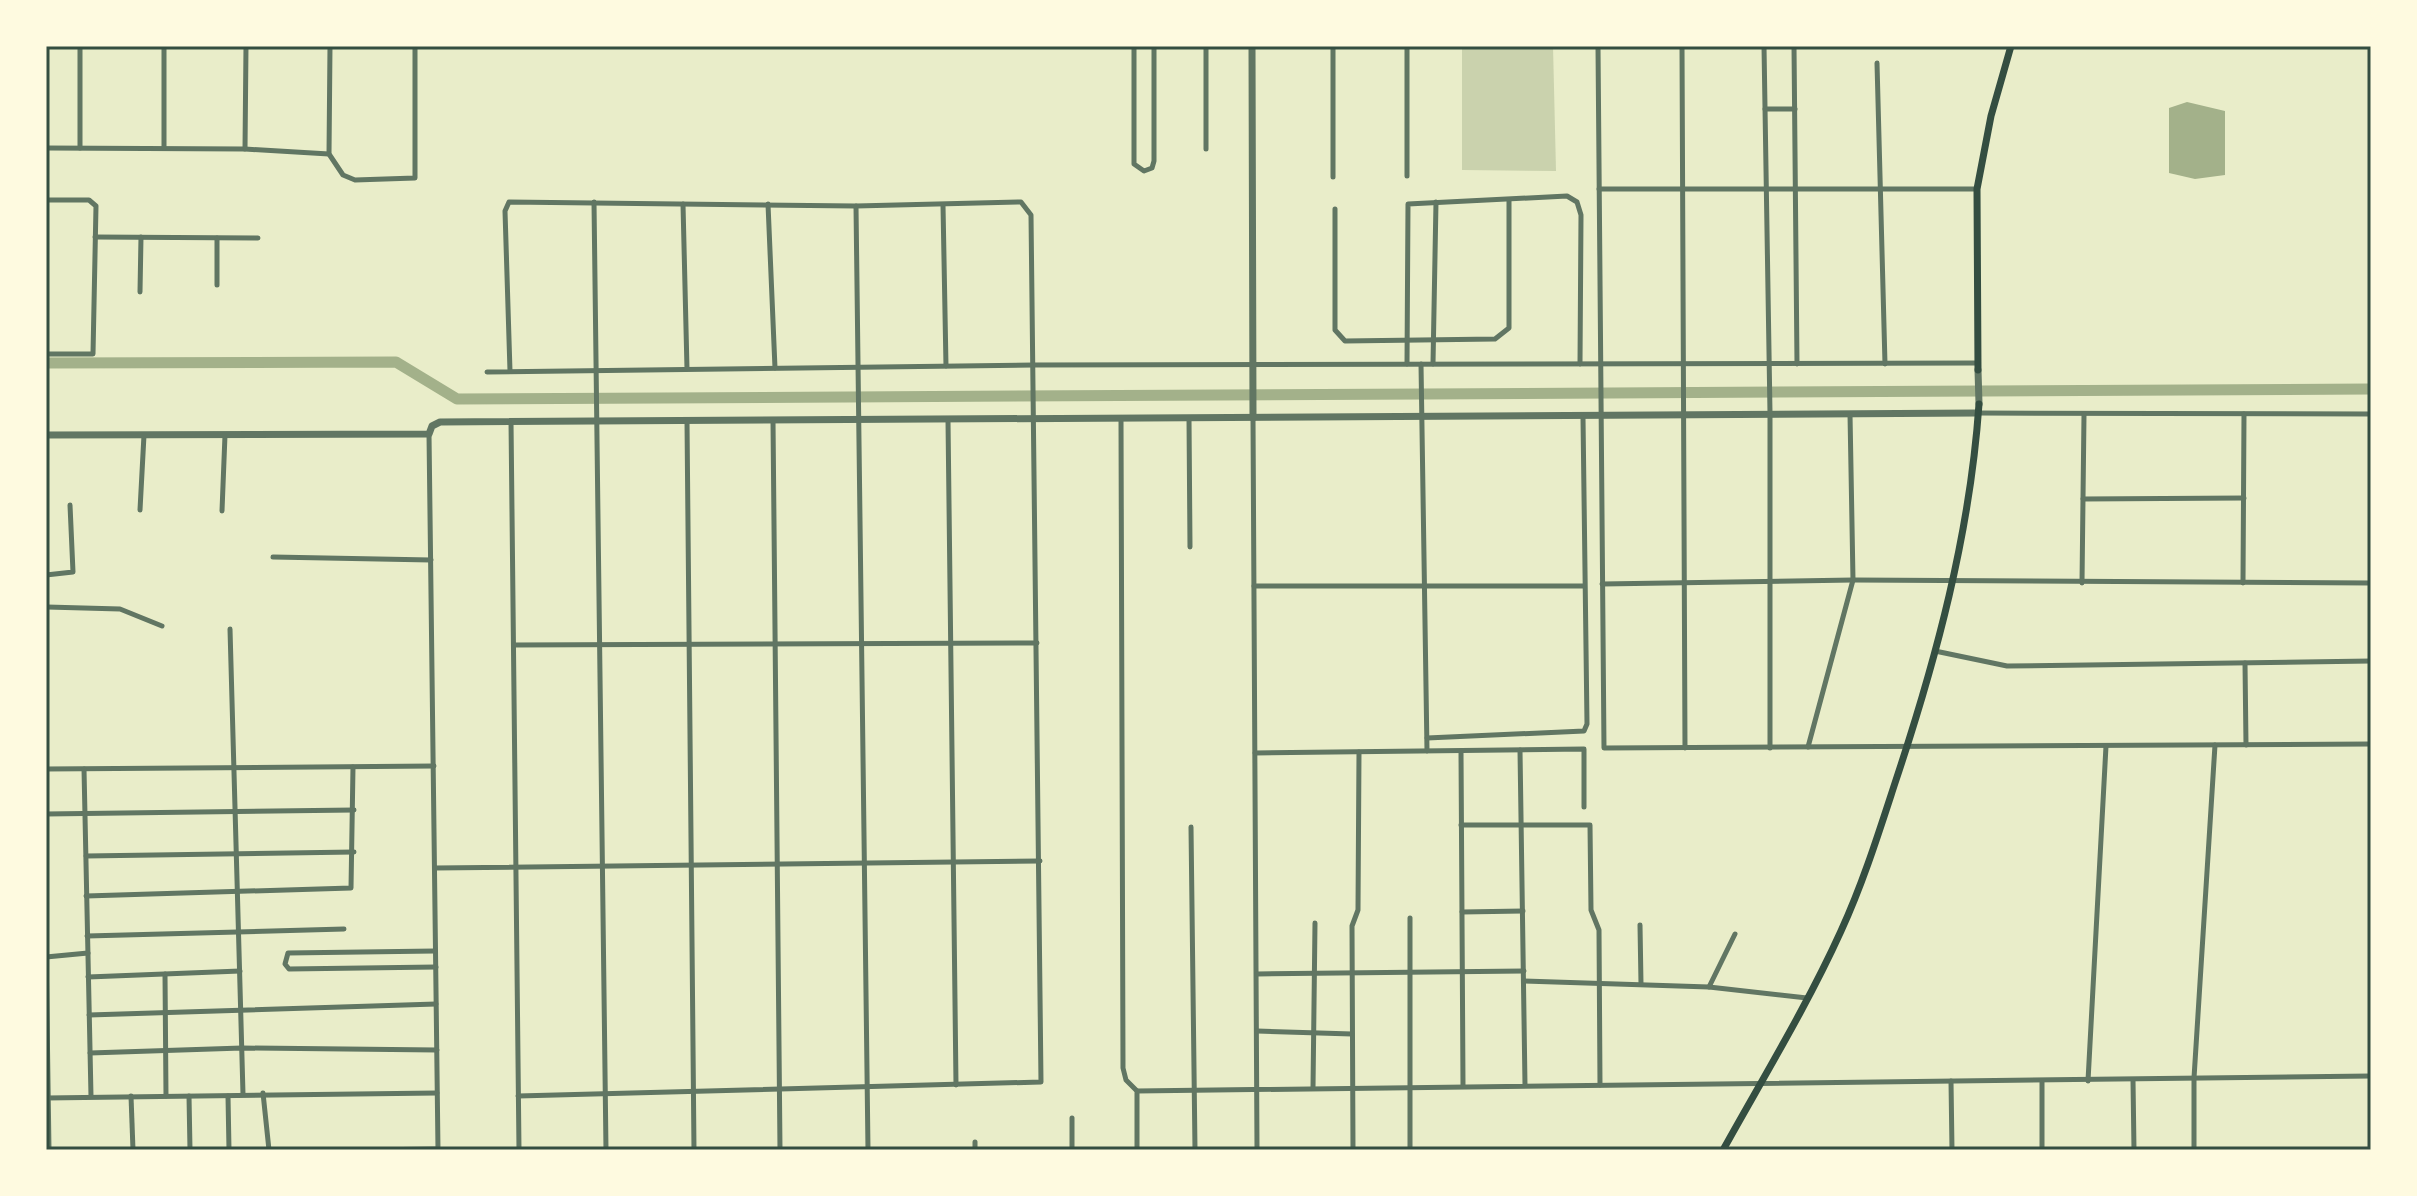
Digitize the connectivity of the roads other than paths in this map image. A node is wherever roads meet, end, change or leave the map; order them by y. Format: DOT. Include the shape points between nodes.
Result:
graph roads {
  1 [pos="80,46"];
  2 [pos="164,46"];
  3 [pos="246,46"];
  4 [pos="330,46"];
  5 [pos="415,46"];
  6 [pos="1134,46"];
  7 [pos="1154,46"];
  8 [pos="1206,46"];
  9 [pos="1252,46"];
  10 [pos="1333,46"];
  11 [pos="1407,46"];
  12 [pos="1598,46"];
  13 [pos="1682,46"];
  14 [pos="1764,46"];
  15 [pos="1794,46"];
  16 [pos="2011,46"];
  17 [pos="1877,63"];
  18 [pos="1765,109"];
  19 [pos="1795,109"];
  20 [pos="46,148"];
  21 [pos="80,148"];
  22 [pos="164,148"];
  23 [pos="245,149"];
  24 [pos="1206,149"];
  25 [pos="329,154"];
  26 [pos="1407,176"];
  27 [pos="1333,177"];
  28 [pos="1599,189"];
  29 [pos="1682,189"];
  30 [pos="1767,189"];
  31 [pos="1796,189"];
  32 [pos="1881,189"];
  33 [pos="1977,189"];
  34 [pos="46,200"];
  35 [pos="1509,201"];
  36 [pos="594,202"];
  37 [pos="1436,202"];
  38 [pos="683,204"];
  39 [pos="768,204"];
  40 [pos="943,205"];
  41 [pos="856,206"];
  42 [pos="1335,209"];
  43 [pos="95,237"];
  44 [pos="141,237"];
  45 [pos="217,238"];
  46 [pos="258,238"];
  47 [pos="217,285"];
  48 [pos="140,292"];
  49 [pos="1407,340"];
  50 [pos="1434,340"];
  51 [pos="46,354"];
  52 [pos="1407,364"];
  53 [pos="1421,364"];
  54 [pos="1433,364"];
  55 [pos="1580,364"];
  56 [pos="1600,364"];
  57 [pos="1797,364"];
  58 [pos="1885,364"];
  59 [pos="1034,365"];
  60 [pos="946,366"];
  61 [pos="1684,366"];
  62 [pos="1769,366"];
  63 [pos="1978,367"];
  64 [pos="775,368"];
  65 [pos="1253,368"];
  66 [pos="687,369"];
  67 [pos="858,370"];
  68 [pos="510,371"];
  69 [pos="487,372"];
  70 [pos="598,372"];
  71 [pos="1978,409"];
  72 [pos="1684,412"];
  73 [pos="1770,412"];
  74 [pos="1850,412"];
  75 [pos="1600,413"];
  76 [pos="2244,414"];
  77 [pos="2371,414"];
  78 [pos="2084,415"];
  79 [pos="1034,416"];
  80 [pos="858,417"];
  81 [pos="1583,417"];
  82 [pos="598,418"];
  83 [pos="1189,418"];
  84 [pos="1253,418"];
  85 [pos="1425,418"];
  86 [pos="1121,419"];
  87 [pos="773,420"];
  88 [pos="948,420"];
  89 [pos="511,421"];
  90 [pos="687,421"];
  91 [pos="429,434"];
  92 [pos="46,435"];
  93 [pos="144,435"];
  94 [pos="225,435"];
  95 [pos="2244,498"];
  96 [pos="2083,499"];
  97 [pos="70,505"];
  98 [pos="140,510"];
  99 [pos="222,511"];
  100 [pos="1190,547"];
  101 [pos="273,557"];
  102 [pos="431,560"];
  103 [pos="1853,580"];
  104 [pos="1770,581"];
  105 [pos="1952,582"];
  106 [pos="1685,583"];
  107 [pos="2082,583"];
  108 [pos="2243,583"];
  109 [pos="2371,583"];
  110 [pos="1602,584"];
  111 [pos="1254,586"];
  112 [pos="1584,586"];
  113 [pos="1426,587"];
  114 [pos="47,607"];
  115 [pos="162,626"];
  116 [pos="230,629"];
  117 [pos="950,643"];
  118 [pos="1037,643"];
  119 [pos="689,644"];
  120 [pos="775,644"];
  121 [pos="862,644"];
  122 [pos="514,645"];
  123 [pos="601,645"];
  124 [pos="1935,651"];
  125 [pos="46,658"];
  126 [pos="2371,661"];
  127 [pos="2245,663"];
  128 [pos="46,672"];
  129 [pos="1427,738"];
  130 [pos="2371,744"];
  131 [pos="2215,745"];
  132 [pos="2246,745"];
  133 [pos="2106,746"];
  134 [pos="1808,747"];
  135 [pos="1685,748"];
  136 [pos="1770,748"];
  137 [pos="1907,748"];
  138 [pos="1520,750"];
  139 [pos="1427,751"];
  140 [pos="1461,751"];
  141 [pos="1359,752"];
  142 [pos="1255,753"];
  143 [pos="434,766"];
  144 [pos="353,767"];
  145 [pos="234,768"];
  146 [pos="46,769"];
  147 [pos="84,769"];
  148 [pos="1584,807"];
  149 [pos="354,810"];
  150 [pos="235,811"];
  151 [pos="85,813"];
  152 [pos="46,814"];
  153 [pos="1523,824"];
  154 [pos="1461,825"];
  155 [pos="1191,827"];
  156 [pos="236,852"];
  157 [pos="354,852"];
  158 [pos="86,856"];
  159 [pos="953,861"];
  160 [pos="1040,861"];
  161 [pos="864,863"];
  162 [pos="777,864"];
  163 [pos="692,865"];
  164 [pos="603,866"];
  165 [pos="516,867"];
  166 [pos="435,868"];
  167 [pos="237,892"];
  168 [pos="86,896"];
  169 [pos="1523,911"];
  170 [pos="1462,912"];
  171 [pos="1410,918"];
  172 [pos="1315,923"];
  173 [pos="1640,925"];
  174 [pos="344,929"];
  175 [pos="239,933"];
  176 [pos="1735,934"];
  177 [pos="87,936"];
  178 [pos="46,947"];
  179 [pos="435,951"];
  180 [pos="88,953"];
  181 [pos="46,957"];
  182 [pos="436,967"];
  183 [pos="240,971"];
  184 [pos="1462,971"];
  185 [pos="1524,971"];
  186 [pos="1352,972"];
  187 [pos="1410,972"];
  188 [pos="1314,973"];
  189 [pos="165,974"];
  190 [pos="1257,974"];
  191 [pos="88,977"];
  192 [pos="1524,981"];
  193 [pos="1600,982"];
  194 [pos="1641,984"];
  195 [pos="1709,987"];
  196 [pos="1807,998"];
  197 [pos="436,1004"];
  198 [pos="241,1009"];
  199 [pos="166,1012"];
  200 [pos="89,1015"];
  201 [pos="1257,1031"];
  202 [pos="1314,1032"];
  203 [pos="1352,1034"];
  204 [pos="242,1048"];
  205 [pos="437,1050"];
  206 [pos="166,1051"];
  207 [pos="90,1053"];
  208 [pos="2371,1076"];
  209 [pos="2194,1078"];
  210 [pos="2133,1080"];
  211 [pos="1761,1081"];
  212 [pos="1951,1081"];
  213 [pos="2042,1081"];
  214 [pos="2088,1081"];
  215 [pos="956,1085"];
  216 [pos="1463,1085"];
  217 [pos="1525,1085"];
  218 [pos="1600,1085"];
  219 [pos="1410,1086"];
  220 [pos="867,1087"];
  221 [pos="1353,1087"];
  222 [pos="1257,1088"];
  223 [pos="1313,1088"];
  224 [pos="779,1089"];
  225 [pos="1197,1089"];
  226 [pos="1137,1091"];
  227 [pos="694,1092"];
  228 [pos="263,1093"];
  229 [pos="437,1093"];
  230 [pos="243,1094"];
  231 [pos="605,1094"];
  232 [pos="91,1096"];
  233 [pos="131,1096"];
  234 [pos="166,1096"];
  235 [pos="189,1096"];
  236 [pos="228,1096"];
  237 [pos="518,1096"];
  238 [pos="47,1098"];
  239 [pos="1072,1118"];
  240 [pos="975,1142"];
  241 [pos="438,1149"];
  242 [pos="49,1150"];
  243 [pos="133,1150"];
  244 [pos="190,1150"];
  245 [pos="229,1150"];
  246 [pos="269,1150"];
  247 [pos="366,1150"];
  248 [pos="519,1150"];
  249 [pos="606,1150"];
  250 [pos="694,1150"];
  251 [pos="780,1150"];
  252 [pos="868,1150"];
  253 [pos="975,1150"];
  254 [pos="1072,1150"];
  255 [pos="1137,1150"];
  256 [pos="1195,1150"];
  257 [pos="1257,1150"];
  258 [pos="1353,1150"];
  259 [pos="1410,1150"];
  260 [pos="1723,1150"];
  261 [pos="1952,1150"];
  262 [pos="2042,1150"];
  263 [pos="2134,1150"];
  264 [pos="2194,1150"];
  1 -- 21 [label="street"];
  2 -- 22 [label="street"];
  3 -- 23 [label="street"];
  4 -- 25 [label="street"];
  5 -- 25 [label="street" via="415,178 355,180 343,175"];
  6 -- 7 [label="street" via="1134,164 1144,171 1154,161"];
  8 -- 24 [label="street"];
  9 -- 65 [label="street"];
  10 -- 27 [label="street"];
  11 -- 26 [label="street"];
  12 -- 28 [label="street"];
  13 -- 29 [label="street"];
  14 -- 18 [label="street"];
  15 -- 19 [label="street"];
  16 -- 33 [label="main road"];
  17 -- 32 [label="street"];
  18 -- 19 [label="street"];
  18 -- 30 [label="street"];
  19 -- 31 [label="street"];
  20 -- 21 [label="street"];
  21 -- 22 [label="street"];
  22 -- 23 [label="street"];
  23 -- 25 [label="street"];
  28 -- 29 [label="street"];
  28 -- 56 [label="street"];
  29 -- 30 [label="street"];
  29 -- 61 [label="street"];
  30 -- 31 [label="street"];
  30 -- 62 [label="street"];
  31 -- 32 [label="street"];
  31 -- 57 [label="street"];
  32 -- 33 [label="street"];
  32 -- 58 [label="street"];
  33 -- 63 [label="main road"];
  34 -- 43 [label="street" via="93,202"];
  35 -- 37 [label="street"];
  35 -- 50 [label="street" via="1509,328 1495,339"];
  35 -- 55 [label="street" via="1567,196 1577,202"];
  36 -- 38 [label="street"];
  36 -- 68 [label="street" via="509,202 505,211"];
  36 -- 70 [label="street"];
  37 -- 49 [label="street" via="1411,203 1407,208"];
  37 -- 50 [label="street"];
  38 -- 39 [label="street"];
  38 -- 66 [label="street"];
  39 -- 41 [label="street"];
  39 -- 64 [label="street"];
  40 -- 41 [label="street"];
  40 -- 59 [label="street" via="1027,206"];
  40 -- 60 [label="street"];
  41 -- 67 [label="street"];
  42 -- 49 [label="street" via="1338,338"];
  43 -- 44 [label="street"];
  43 -- 51 [label="street" via="93,354"];
  44 -- 45 [label="street"];
  44 -- 48 [label="street"];
  45 -- 46 [label="street"];
  45 -- 47 [label="street"];
  49 -- 50 [label="street"];
  49 -- 52 [label="street"];
  50 -- 54 [label="street"];
  52 -- 53 [label="street"];
  52 -- 65 [label="street"];
  53 -- 54 [label="street"];
  53 -- 85 [label="street"];
  54 -- 55 [label="street"];
  55 -- 56 [label="street"];
  56 -- 61 [label="street"];
  56 -- 75 [label="street"];
  57 -- 58 [label="street"];
  57 -- 62 [label="street"];
  58 -- 63 [label="street"];
  59 -- 60 [label="street"];
  59 -- 65 [label="street"];
  59 -- 79 [label="street"];
  60 -- 67 [label="street"];
  61 -- 62 [label="street"];
  61 -- 72 [label="street"];
  62 -- 73 [label="street"];
  63 -- 71 [label="street"];
  64 -- 66 [label="street"];
  64 -- 67 [label="street"];
  65 -- 84 [label="street"];
  66 -- 70 [label="street"];
  67 -- 80 [label="street"];
  68 -- 69 [label="street"];
  68 -- 70 [label="street"];
  70 -- 82 [label="street"];
  71 -- 74 [label="street"];
  71 -- 78 [label="street"];
  71 -- 105 [label="main road" via="1968,503"];
  72 -- 73 [label="street"];
  72 -- 75 [label="street"];
  72 -- 106 [label="street"];
  73 -- 74 [label="street"];
  73 -- 104 [label="street"];
  74 -- 103 [label="street"];
  75 -- 81 [label="street"];
  75 -- 110 [label="street"];
  76 -- 77 [label="street"];
  76 -- 78 [label="street"];
  76 -- 95 [label="street"];
  78 -- 96 [label="street"];
  79 -- 86 [label="street"];
  79 -- 88 [label="street"];
  79 -- 118 [label="street"];
  80 -- 87 [label="street"];
  80 -- 88 [label="street"];
  80 -- 121 [label="street"];
  81 -- 85 [label="street"];
  81 -- 112 [label="street"];
  82 -- 89 [label="street"];
  82 -- 90 [label="street"];
  82 -- 123 [label="street"];
  83 -- 84 [label="street"];
  83 -- 86 [label="street"];
  83 -- 100 [label="street"];
  84 -- 85 [label="street"];
  84 -- 111 [label="street"];
  85 -- 113 [label="street"];
  86 -- 226 [label="street" via="1123,1068"];
  87 -- 90 [label="street"];
  87 -- 120 [label="street"];
  88 -- 117 [label="street"];
  89 -- 91 [label="street" via="440,422"];
  89 -- 122 [label="street"];
  90 -- 119 [label="street"];
  91 -- 94 [label="street"];
  91 -- 102 [label="street"];
  92 -- 93 [label="street"];
  93 -- 94 [label="street"];
  93 -- 98 [label="street"];
  94 -- 99 [label="street"];
  95 -- 96 [label="street"];
  95 -- 108 [label="street"];
  96 -- 107 [label="street"];
  97 -- 114 [label="street" via="73,572 46,575"];
  101 -- 102 [label="street"];
  102 -- 143 [label="street"];
  103 -- 104 [label="street"];
  103 -- 105 [label="street"];
  103 -- 134 [label="street"];
  104 -- 106 [label="street"];
  104 -- 136 [label="street"];
  105 -- 107 [label="street"];
  105 -- 124 [label="main road"];
  106 -- 110 [label="street"];
  106 -- 135 [label="street"];
  107 -- 108 [label="street"];
  108 -- 109 [label="street"];
  110 -- 135 [label="street" via="1604,748"];
  111 -- 113 [label="street"];
  111 -- 142 [label="street"];
  112 -- 113 [label="street"];
  112 -- 129 [label="street" via="1584,731"];
  113 -- 129 [label="street"];
  114 -- 115 [label="street" via="120,609"];
  114 -- 125 [label="street"];
  116 -- 145 [label="street"];
  117 -- 118 [label="street"];
  117 -- 121 [label="street"];
  117 -- 159 [label="street"];
  118 -- 160 [label="street"];
  119 -- 120 [label="street"];
  119 -- 123 [label="street"];
  119 -- 163 [label="street"];
  120 -- 121 [label="street"];
  120 -- 162 [label="street"];
  121 -- 161 [label="street"];
  122 -- 123 [label="street"];
  122 -- 165 [label="street"];
  123 -- 164 [label="street"];
  124 -- 127 [label="street" via="2007,666"];
  124 -- 137 [label="main road"];
  125 -- 128 [label="street"];
  126 -- 127 [label="street"];
  127 -- 132 [label="street"];
  129 -- 139 [label="street"];
  130 -- 132 [label="street"];
  131 -- 132 [label="street"];
  131 -- 133 [label="street"];
  131 -- 209 [label="street"];
  133 -- 137 [label="street"];
  133 -- 214 [label="street"];
  134 -- 136 [label="street"];
  134 -- 137 [label="street"];
  135 -- 136 [label="street"];
  137 -- 196 [label="main road" via="1841,932"];
  138 -- 140 [label="street"];
  138 -- 148 [label="street" via="1584,749"];
  138 -- 153 [label="street"];
  139 -- 140 [label="street"];
  139 -- 141 [label="street"];
  140 -- 154 [label="street"];
  141 -- 142 [label="street"];
  141 -- 186 [label="street" via="1358,910 1352,926"];
  142 -- 190 [label="street"];
  143 -- 144 [label="street"];
  143 -- 166 [label="street"];
  144 -- 145 [label="street"];
  144 -- 149 [label="street"];
  145 -- 147 [label="street"];
  145 -- 150 [label="street"];
  146 -- 147 [label="street"];
  147 -- 151 [label="street"];
  149 -- 150 [label="street"];
  149 -- 157 [label="street"];
  150 -- 151 [label="street"];
  150 -- 156 [label="street"];
  151 -- 152 [label="street"];
  151 -- 158 [label="street"];
  153 -- 154 [label="street"];
  153 -- 169 [label="street"];
  153 -- 193 [label="street" via="1590,825 1591,910 1599,930"];
  154 -- 170 [label="street"];
  155 -- 225 [label="street"];
  156 -- 157 [label="street"];
  156 -- 158 [label="street"];
  156 -- 167 [label="street"];
  157 -- 167 [label="street" via="351,888"];
  158 -- 168 [label="street"];
  159 -- 160 [label="street"];
  159 -- 161 [label="street"];
  159 -- 215 [label="street"];
  160 -- 215 [label="street" via="1041,1082"];
  161 -- 162 [label="street"];
  161 -- 220 [label="street"];
  162 -- 163 [label="street"];
  162 -- 224 [label="street"];
  163 -- 164 [label="street"];
  163 -- 227 [label="street"];
  164 -- 165 [label="street"];
  164 -- 231 [label="street"];
  165 -- 166 [label="street"];
  165 -- 237 [label="street"];
  166 -- 179 [label="street"];
  167 -- 168 [label="street"];
  167 -- 175 [label="street"];
  168 -- 177 [label="street"];
  169 -- 170 [label="street"];
  169 -- 185 [label="street"];
  170 -- 184 [label="street"];
  171 -- 187 [label="street"];
  172 -- 188 [label="street"];
  173 -- 194 [label="street"];
  174 -- 175 [label="street"];
  175 -- 177 [label="street"];
  175 -- 183 [label="street"];
  176 -- 195 [label="street"];
  177 -- 180 [label="street"];
  178 -- 181 [label="street"];
  179 -- 182 [label="street"];
  179 -- 182 [label="street" via="288,953 285,964 289,969"];
  180 -- 181 [label="street"];
  180 -- 191 [label="street"];
  181 -- 238 [label="street"];
  182 -- 197 [label="street"];
  183 -- 189 [label="street"];
  183 -- 198 [label="street"];
  184 -- 185 [label="street"];
  184 -- 187 [label="street"];
  184 -- 216 [label="street"];
  185 -- 192 [label="street"];
  186 -- 187 [label="street"];
  186 -- 188 [label="street"];
  186 -- 203 [label="street"];
  187 -- 219 [label="street"];
  188 -- 190 [label="street"];
  188 -- 202 [label="street"];
  189 -- 191 [label="street"];
  189 -- 199 [label="street"];
  190 -- 201 [label="street"];
  191 -- 200 [label="street"];
  192 -- 193 [label="street"];
  192 -- 217 [label="street"];
  193 -- 194 [label="street"];
  193 -- 218 [label="street"];
  194 -- 195 [label="street"];
  195 -- 196 [label="street"];
  196 -- 211 [label="main road"];
  197 -- 198 [label="street"];
  197 -- 205 [label="street"];
  198 -- 199 [label="street"];
  198 -- 204 [label="street"];
  199 -- 200 [label="street"];
  199 -- 206 [label="street"];
  200 -- 207 [label="street"];
  201 -- 202 [label="street"];
  201 -- 222 [label="street"];
  202 -- 203 [label="street"];
  202 -- 223 [label="street"];
  203 -- 221 [label="street"];
  204 -- 205 [label="street"];
  204 -- 206 [label="street"];
  204 -- 230 [label="street"];
  205 -- 229 [label="street"];
  206 -- 207 [label="street"];
  206 -- 234 [label="street"];
  207 -- 232 [label="street"];
  208 -- 209 [label="street"];
  209 -- 210 [label="street"];
  209 -- 264 [label="street"];
  210 -- 214 [label="street"];
  210 -- 263 [label="street"];
  211 -- 212 [label="street"];
  211 -- 218 [label="street"];
  211 -- 260 [label="main road"];
  212 -- 213 [label="street"];
  212 -- 261 [label="street"];
  213 -- 214 [label="street"];
  213 -- 262 [label="street"];
  215 -- 220 [label="street"];
  216 -- 217 [label="street"];
  216 -- 219 [label="street"];
  217 -- 218 [label="street"];
  219 -- 221 [label="street"];
  219 -- 259 [label="street"];
  220 -- 224 [label="street"];
  220 -- 252 [label="street"];
  221 -- 223 [label="street"];
  221 -- 258 [label="street"];
  222 -- 223 [label="street"];
  222 -- 225 [label="street"];
  222 -- 257 [label="street"];
  224 -- 227 [label="street"];
  224 -- 251 [label="street"];
  225 -- 226 [label="street"];
  225 -- 256 [label="street"];
  226 -- 255 [label="street"];
  227 -- 231 [label="street"];
  227 -- 250 [label="street"];
  228 -- 229 [label="street"];
  228 -- 230 [label="street"];
  228 -- 246 [label="street"];
  229 -- 241 [label="street"];
  230 -- 236 [label="street"];
  231 -- 237 [label="street"];
  231 -- 249 [label="street"];
  232 -- 233 [label="street"];
  232 -- 238 [label="street"];
  233 -- 234 [label="street"];
  233 -- 243 [label="street"];
  234 -- 235 [label="street"];
  235 -- 236 [label="street"];
  235 -- 244 [label="street"];
  236 -- 245 [label="street"];
  237 -- 248 [label="street"];
  238 -- 242 [label="street"];
  239 -- 254 [label="street"];
  240 -- 253 [label="street"];
  241 -- 247 [label="street"];
}
